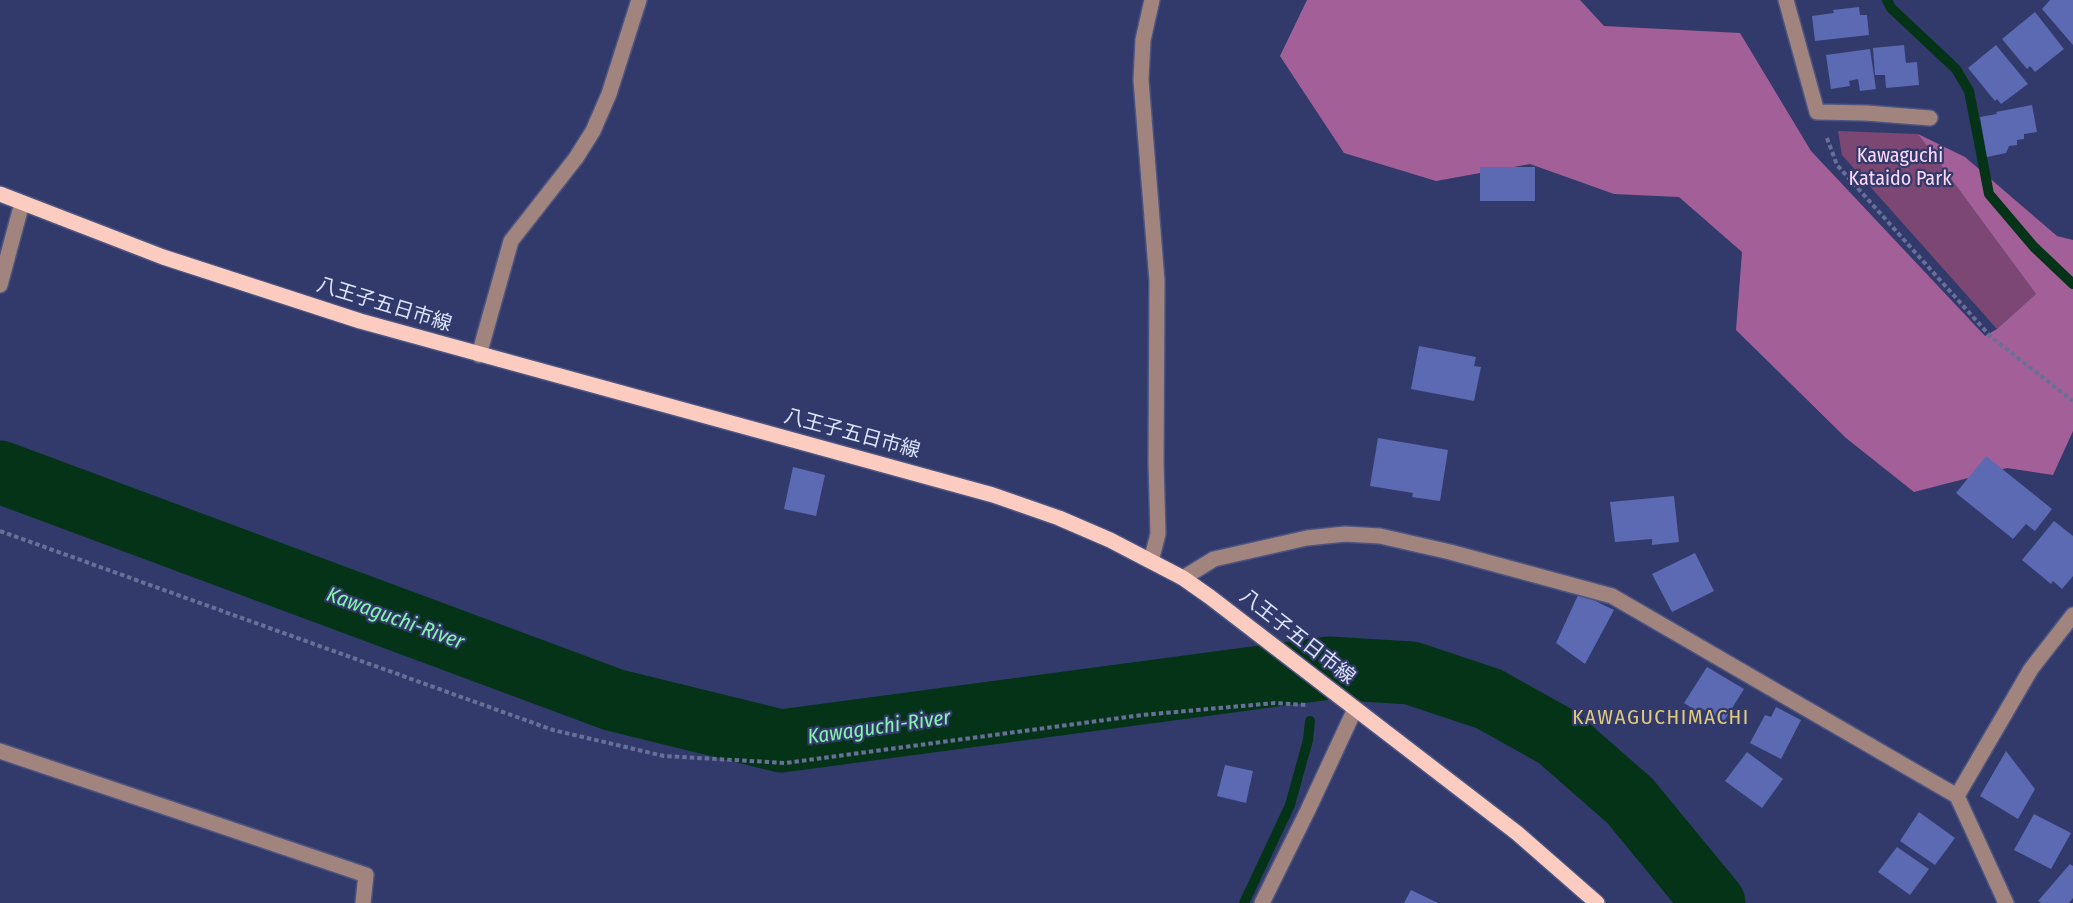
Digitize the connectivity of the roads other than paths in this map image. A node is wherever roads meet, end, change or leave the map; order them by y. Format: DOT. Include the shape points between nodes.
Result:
graph roads {
  1 [pos="639,0"];
  2 [pos="1152,0"];
  3 [pos="1786,0"];
  4 [pos="1930,118"];
  5 [pos="0,194"];
  6 [pos="22,202"];
  7 [pos="0,285"];
  8 [pos="479,355"];
  9 [pos="1150,561"];
  10 [pos="1183,578"];
  11 [pos="2073,615"];
  12 [pos="1355,709"];
  13 [pos="0,751"];
  14 [pos="1958,796"];
  15 [pos="363,903"];
  16 [pos="1262,903"];
  17 [pos="1597,903"];
  18 [pos="2006,903"];
  1 -- 8 [label="street" via="609,94 592,131 576,158 511,241"];
  2 -- 9 [label="street" via="1143,40 1141,80 1157,282 1158,534"];
  3 -- 4 [label="street" via="1817,112"];
  5 -- 6 [label="main road, 八王子五日市線"];
  6 -- 7 [label="street"];
  6 -- 8 [label="main road, 八王子五日市線" via="163,257"];
  8 -- 9 [label="main road, 八王子五日市線" via="993,495 1083,528"];
  9 -- 10 [label="main road, 八王子五日市線"];
  10 -- 12 [label="main road, 八王子五日市線"];
  10 -- 14 [label="street" via="1214,559 1307,538 1345,534 1380,536 1450,552 1612,596"];
  11 -- 14 [label="street" via="2031,669"];
  12 -- 16 [label="street"];
  12 -- 17 [label="main road, 八王子五日市線" via="1517,833"];
  13 -- 15 [label="street" via="366,875"];
  14 -- 18 [label="street"];
}
